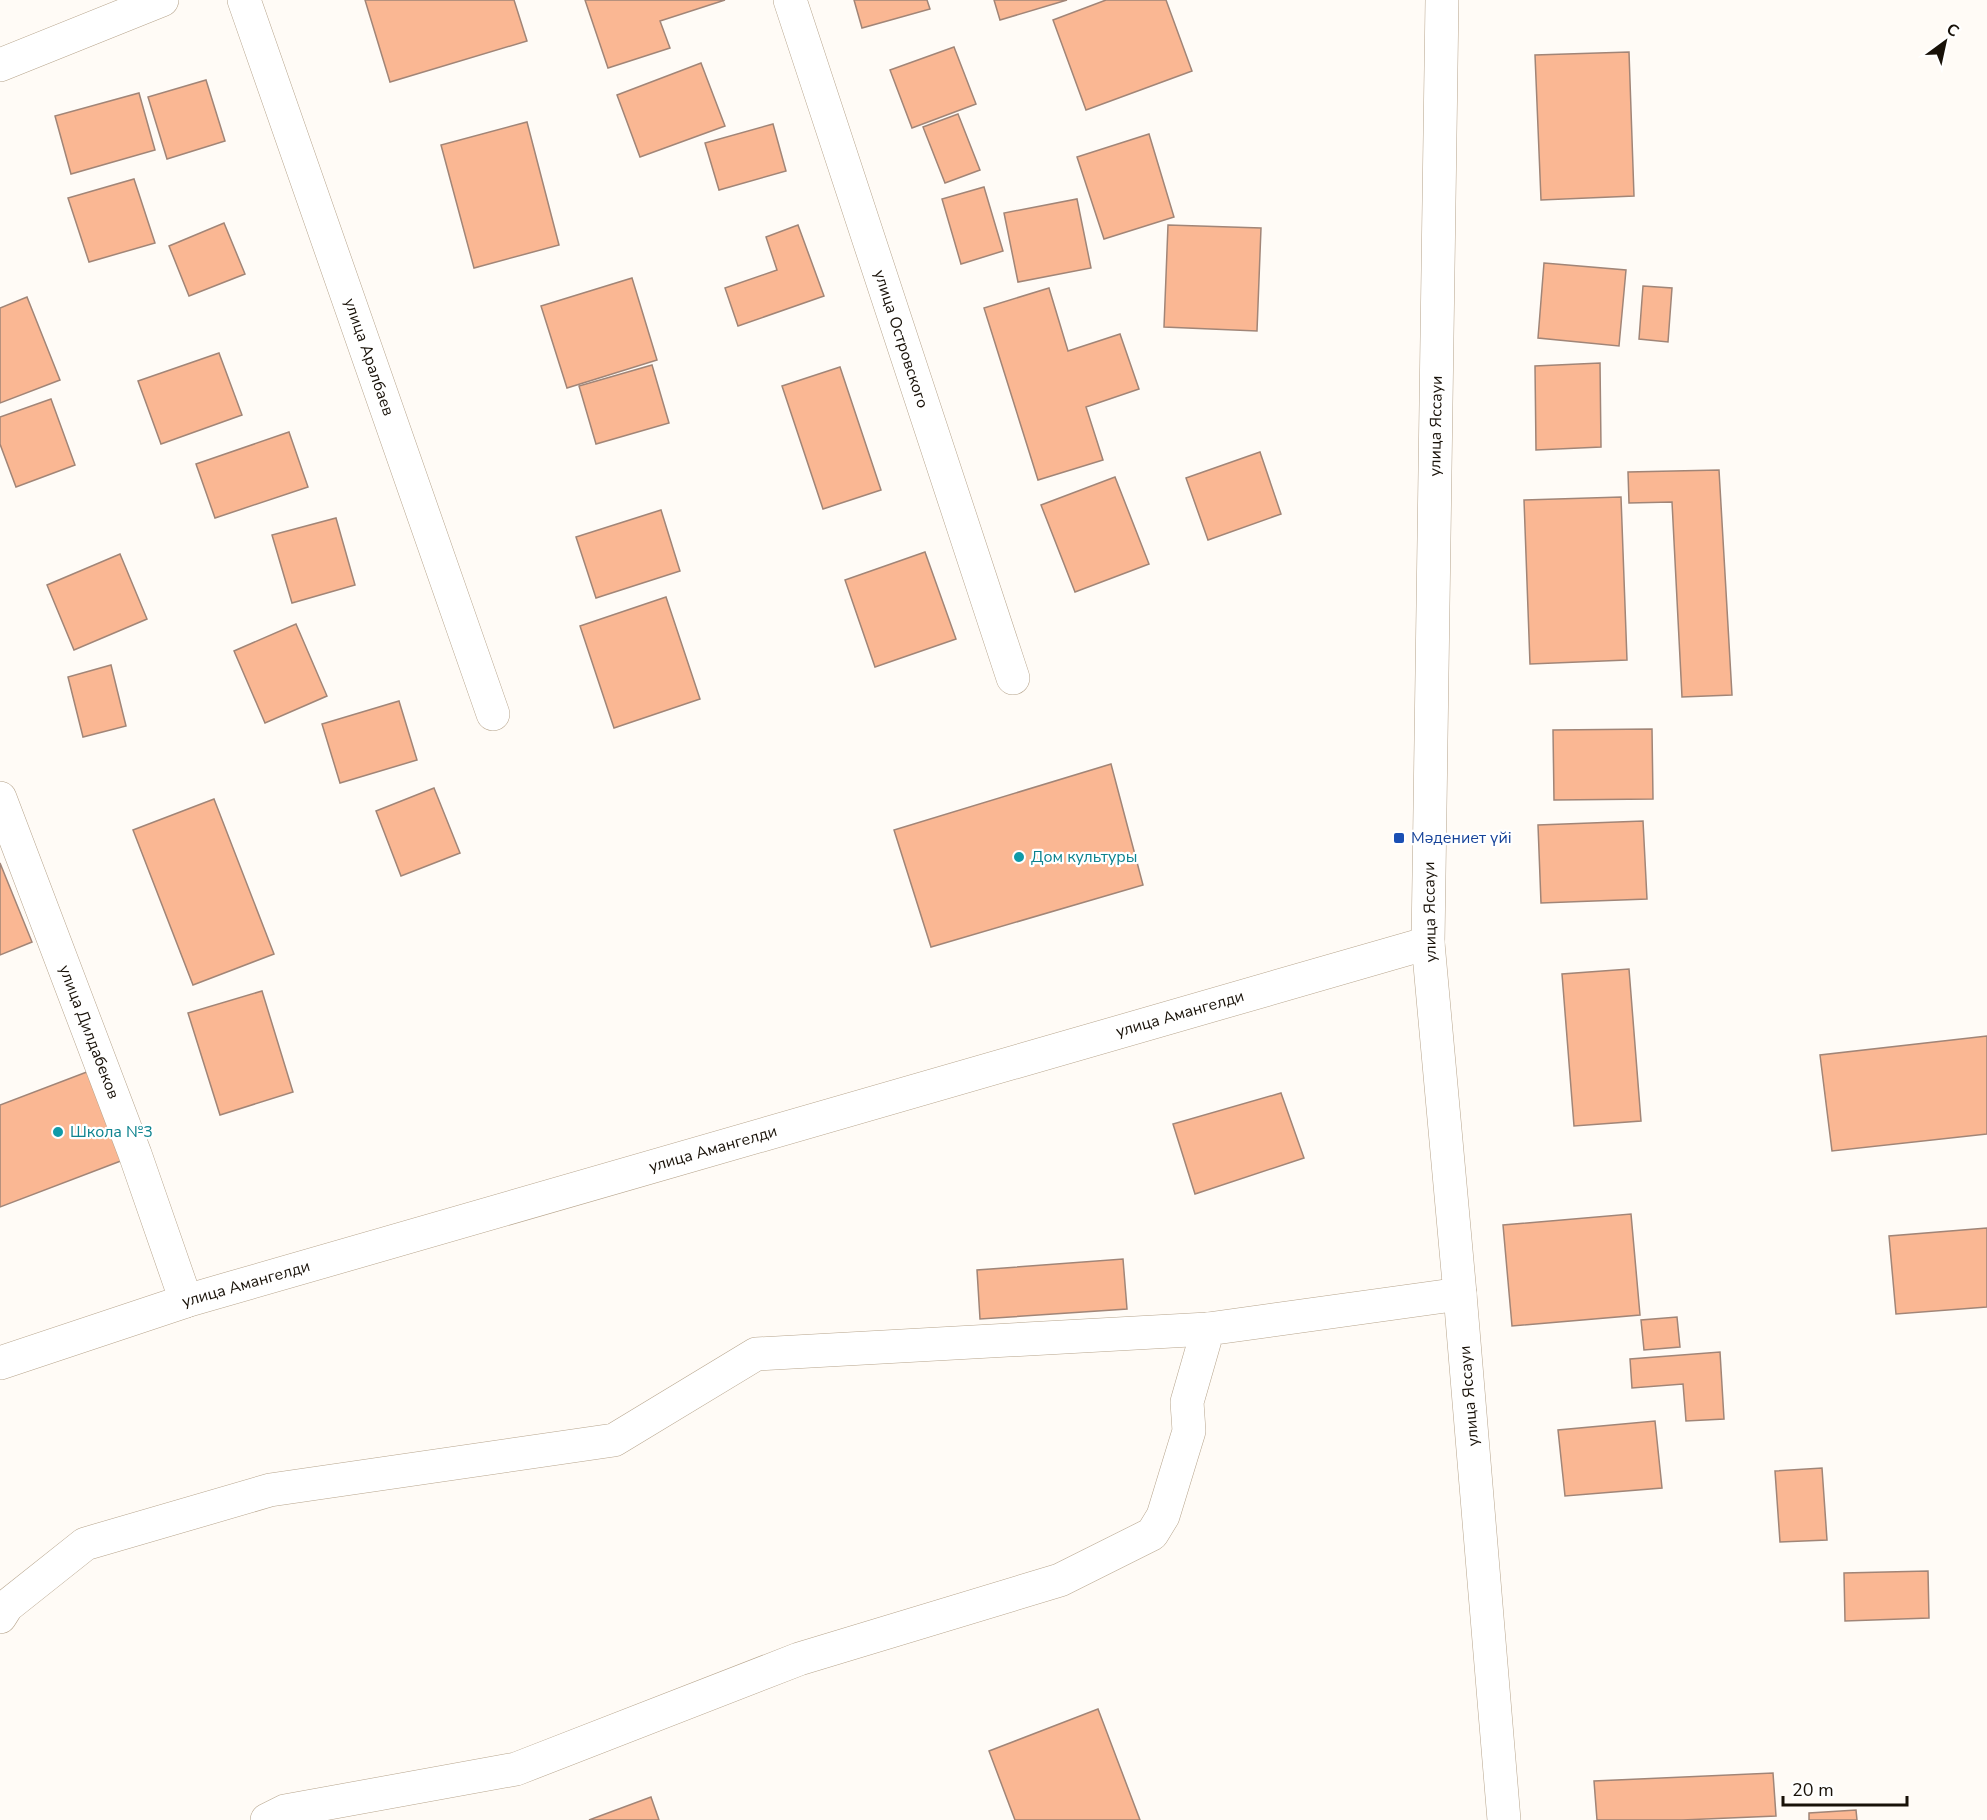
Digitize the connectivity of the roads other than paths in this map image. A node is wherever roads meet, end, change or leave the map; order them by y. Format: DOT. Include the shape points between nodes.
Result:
graph roads {
  1 [pos="162,0"];
  2 [pos="244,0"];
  3 [pos="790,0"];
  4 [pos="1442,0"];
  5 [pos="0,65"];
  6 [pos="1013,678"];
  7 [pos="493,714"];
  8 [pos="0,798"];
  9 [pos="1428,943"];
  10 [pos="1460,1294"];
  11 [pos="186,1301"];
  12 [pos="1208,1329"];
  13 [pos="0,1363"];
  14 [pos="0,1617"];
  15 [pos="267,1820"];
  16 [pos="1504,1820"];
  1 -- 5 [label="street"];
  2 -- 7 [label="street, улица Аралбаев"];
  3 -- 6 [label="street, улица Островского"];
  4 -- 9 [label="street, улица Яссауи"];
  8 -- 11 [label="street, улица Дилдабеков" via="135,1154"];
  9 -- 10 [label="street, улица Яссауи"];
  9 -- 11 [label="street, улица Амангелди"];
  10 -- 12 [label="street"];
  10 -- 16 [label="street, улица Яссауи"];
  11 -- 13 [label="street, улица Амангелди"];
  12 -- 14 [label="street" via="756,1354 614,1440 270,1490 85,1544 7,1606"];
  12 -- 15 [label="street" via="1186,1402 1189,1431 1163,1516 1152,1534 1060,1580 799,1659 516,1769 285,1811"];
}
